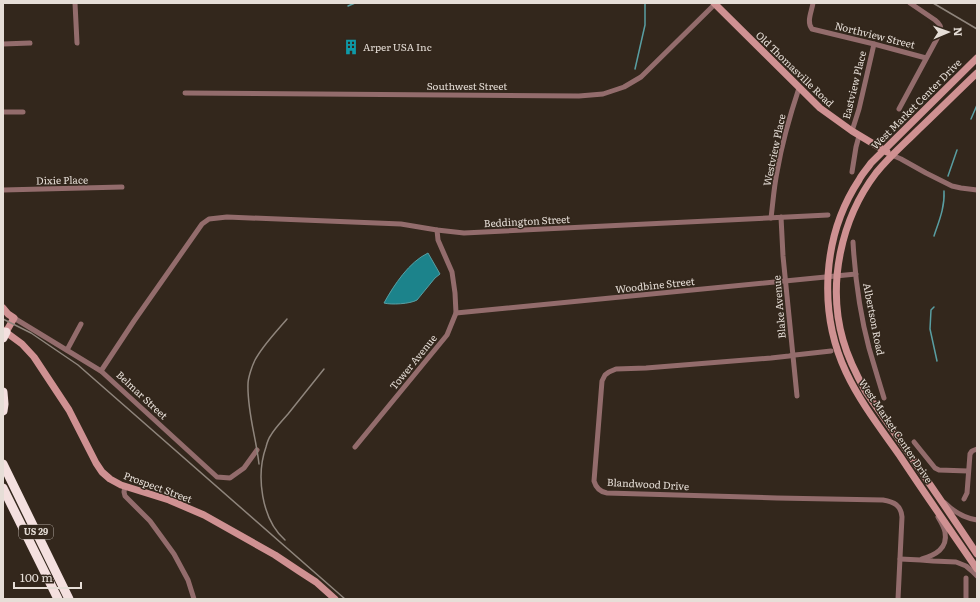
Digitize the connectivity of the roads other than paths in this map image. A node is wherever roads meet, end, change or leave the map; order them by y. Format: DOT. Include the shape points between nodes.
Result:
graph roads {
  1 [pos="75,3"];
  2 [pos="813,3"];
  3 [pos="910,3"];
  4 [pos="714,4"];
  5 [pos="30,43"];
  6 [pos="77,43"];
  7 [pos="3,44"];
  8 [pos="874,44"];
  9 [pos="926,58"];
  10 [pos="977,58"];
  11 [pos="977,73"];
  12 [pos="800,88"];
  13 [pos="185,93"];
  14 [pos="899,109"];
  15 [pos="3,112"];
  16 [pos="23,112"];
  17 [pos="852,131"];
  18 [pos="859,136"];
  19 [pos="884,150"];
  20 [pos="892,155"];
  21 [pos="852,172"];
  22 [pos="122,187"];
  23 [pos="3,190"];
  24 [pos="977,190"];
  25 [pos="828,215"];
  26 [pos="781,217"];
  27 [pos="771,218"];
  28 [pos="437,230"];
  29 [pos="853,242"];
  30 [pos="856,274"];
  31 [pos="836,276"];
  32 [pos="827,277"];
  33 [pos="786,281"];
  34 [pos="3,308"];
  35 [pos="456,313"];
  36 [pos="14,318"];
  37 [pos="81,324"];
  38 [pos="4,333"];
  39 [pos="67,350"];
  40 [pos="831,351"];
  41 [pos="792,355"];
  42 [pos="101,371"];
  43 [pos="3,393"];
  44 [pos="796,396"];
  45 [pos="884,398"];
  46 [pos="3,411"];
  47 [pos="914,442"];
  48 [pos="355,447"];
  49 [pos="257,450"];
  50 [pos="974,450"];
  51 [pos="3,464"];
  52 [pos="968,471"];
  53 [pos="125,486"];
  54 [pos="3,488"];
  55 [pos="937,494"];
  56 [pos="964,499"];
  57 [pos="929,500"];
  58 [pos="977,520"];
  59 [pos="977,554"];
  60 [pos="900,559"];
  61 [pos="921,560"];
  62 [pos="977,569"];
  63 [pos="977,576"];
  64 [pos="966,578"];
  65 [pos="58,599"];
  66 [pos="69,599"];
  67 [pos="194,599"];
  68 [pos="335,599"];
  69 [pos="898,599"];
  70 [pos="966,599"];
  1 -- 6 [label="street"];
  2 -- 8 [label="street, Northview Street" via="809,22 812,28"];
  3 -- 9 [label="street" via="939,23 941,29"];
  4 -- 12 [label="main road, Old Thomasville Road"];
  4 -- 13 [label="street, Southwest Street" via="641,77 623,87 601,94 575,96"];
  5 -- 7 [label="street"];
  8 -- 9 [label="street, Northview Street"];
  8 -- 17 [label="street, Eastview Place"];
  9 -- 14 [label="street"];
  10 -- 19 [label="main road, West Market Center Drive"];
  11 -- 20 [label="main road, West Market Center Drive"];
  12 -- 17 [label="main road, Old Thomasville Road" via="820,108"];
  12 -- 27 [label="street, Westview Place" via="776,173"];
  15 -- 16 [label="street"];
  17 -- 18 [label="main road, Old Thomasville Road"];
  18 -- 19 [label="main road, Old Thomasville Road"];
  18 -- 21 [label="street"];
  19 -- 20 [label="main road, Old Thomasville Road"];
  19 -- 32 [label="main road, West Market Center Drive" via="862,175 848,200 835,233"];
  20 -- 24 [label="street, Old Thomasville Road" via="952,186"];
  20 -- 31 [label="main road, West Market Center Drive" via="864,191 854,210 845,233"];
  22 -- 23 [label="street, Dixie Place"];
  25 -- 26 [label="street, Beddington Street"];
  26 -- 27 [label="street, Beddington Street"];
  26 -- 33 [label="street, Blake Avenue"];
  27 -- 28 [label="street, Beddington Street" via="464,233"];
  28 -- 35 [label="street, Tower Avenue" via="438,240 452,272"];
  28 -- 42 [label="street, Beddington Street" via="401,224 227,217 209,219 202,224"];
  29 -- 30 [label="street, Albertson Road"];
  30 -- 31 [label="street, Woodbine Street"];
  30 -- 45 [label="street, Albertson Road" via="869,347"];
  31 -- 32 [label="street, Woodbine Street"];
  31 -- 55 [label="main road, West Market Center Drive" via="837,308 842,338 858,378"];
  32 -- 33 [label="street, Woodbine Street"];
  32 -- 57 [label="main road, West Market Center Drive" via="831,327 846,372 857,394"];
  33 -- 35 [label="street, Woodbine Street"];
  33 -- 41 [label="street, Blake Avenue"];
  34 -- 36 [label="main road"];
  35 -- 48 [label="street, Tower Avenue" via="447,335"];
  36 -- 38 [label="main road"];
  36 -- 39 [label="street, Belmar Street"];
  37 -- 39 [label="street"];
  38 -- 53 [label="main road, Prospect Street" via="31,353 69,410 100,469 111,480"];
  39 -- 42 [label="street, Belmar Street"];
  40 -- 41 [label="street, Blandwood Drive"];
  41 -- 44 [label="street, Blake Avenue"];
  41 -- 60 [label="street, Blandwood Drive" via="616,369 609,372 602,380 595,485 607,493 892,501 902,511"];
  42 -- 49 [label="street, Belmar Street" via="217,477 230,478 244,468"];
  43 -- 46 [label="highway"];
  47 -- 52 [label="street" via="935,468"];
  50 -- 52 [label="street" via="969,458"];
  51 -- 66 [label="highway, US 29"];
  52 -- 56 [label="street" via="967,493"];
  53 -- 67 [label="street" via="125,496 150,521 174,554 188,580"];
  53 -- 68 [label="main road, Prospect Street" via="175,502 210,518 300,571"];
  54 -- 65 [label="highway, US 29"];
  55 -- 58 [label="street" via="952,510"];
  55 -- 59 [label="main road, West Market Center Drive"];
  57 -- 61 [label="street" via="945,531 946,539 938,552"];
  57 -- 62 [label="main road, West Market Center Drive"];
  60 -- 61 [label="street"];
  60 -- 69 [label="street, Blandwood Drive"];
  61 -- 63 [label="street" via="956,562 966,566"];
  64 -- 70 [label="street"];
}
